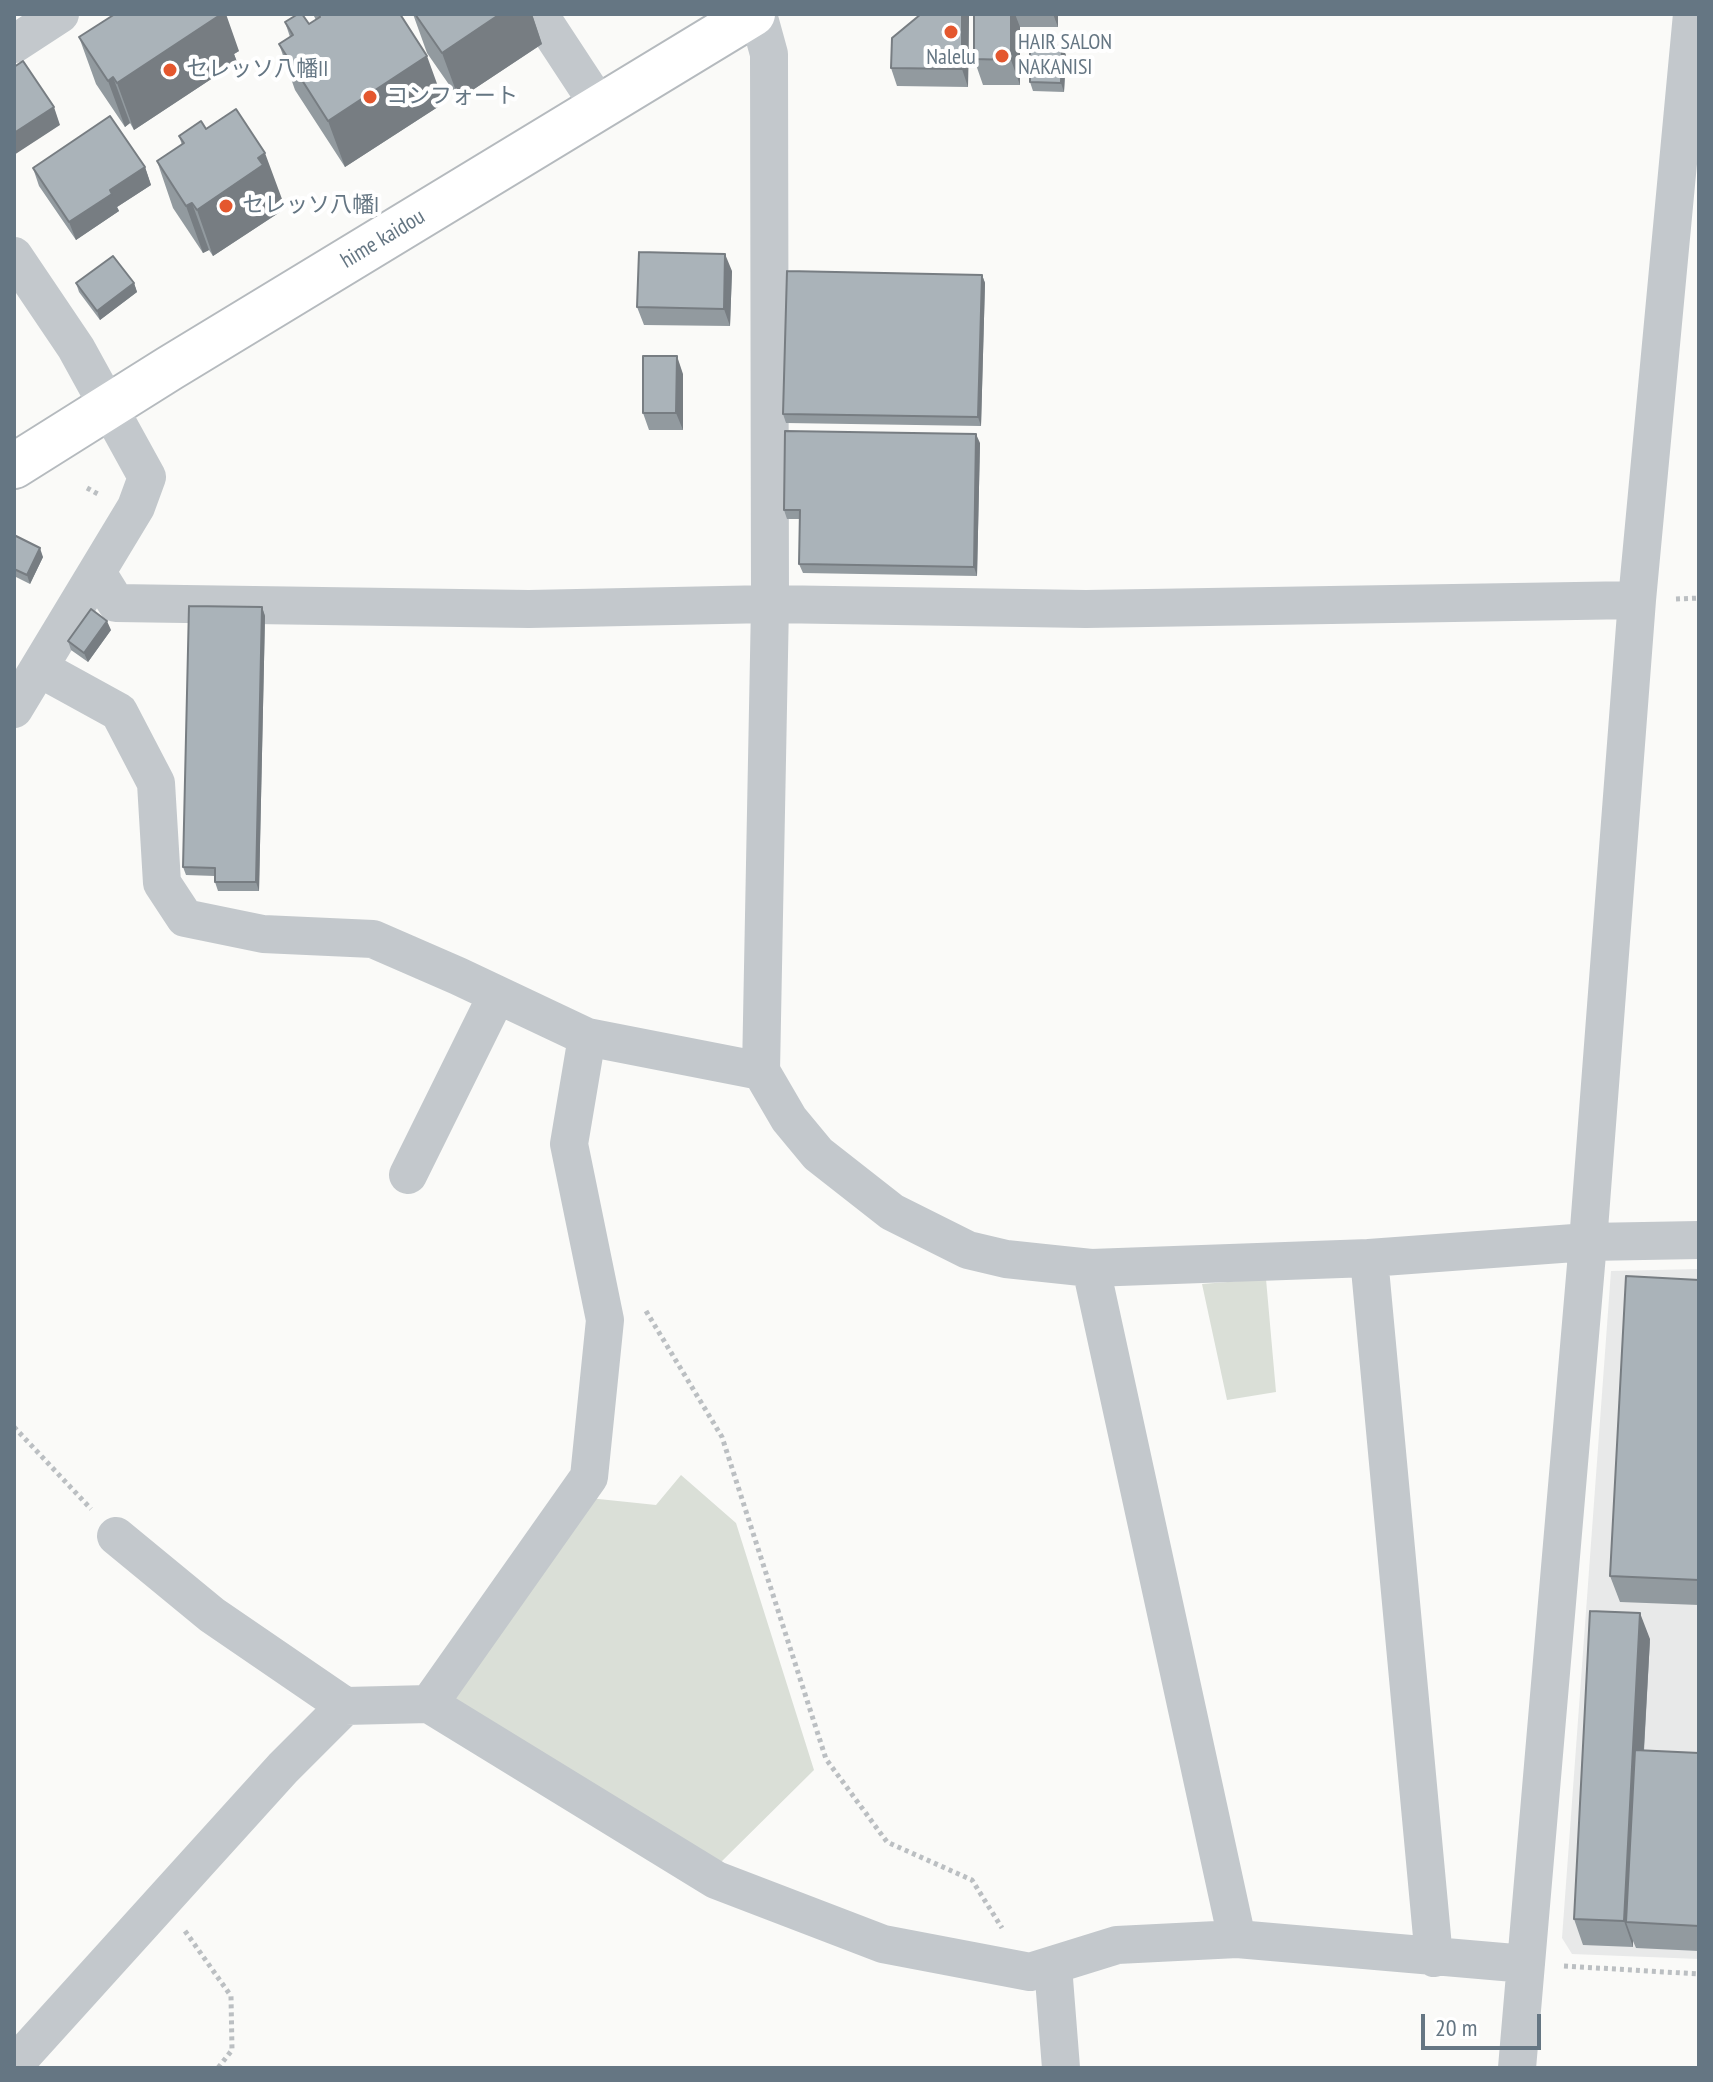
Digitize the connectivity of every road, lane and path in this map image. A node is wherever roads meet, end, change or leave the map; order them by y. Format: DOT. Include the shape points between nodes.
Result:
graph roads {
  1 [pos="60,14"];
  2 [pos="539,14"];
  3 [pos="756,14"];
  4 [pos="1692,14"];
  5 [pos="14,44"];
  6 [pos="600,107"];
  7 [pos="14,256"];
  8 [pos="109,407"];
  9 [pos="14,466"];
  10 [pos="98,574"];
  11 [pos="1637,600"];
  12 [pos="770,604"];
  13 [pos="39,668"];
  14 [pos="14,709"];
  15 [pos="497,995"];
  16 [pos="587,1037"];
  17 [pos="761,1071"];
  18 [pos="408,1175"];
  19 [pos="1699,1240"];
  20 [pos="1588,1242"];
  21 [pos="1369,1258"];
  22 [pos="1091,1268"];
  23 [pos="597,1280"];
  24 [pos="14,1427"];
  25 [pos="116,1536"];
  26 [pos="429,1704"];
  27 [pos="345,1706"];
  28 [pos="163,1901"];
  29 [pos="1237,1939"];
  30 [pos="1434,1958"];
  31 [pos="1526,1964"];
  32 [pos="1042,1969"];
  33 [pos="1699,1974"];
  34 [pos="20,2061"];
  35 [pos="218,2068"];
  36 [pos="1061,2068"];
  37 [pos="1517,2068"];
  1 -- 5 [label="street"];
  2 -- 6 [label="street"];
  3 -- 6 [label="main road, hime kaidou"];
  3 -- 12 [label="street" via="769,54"];
  4 -- 11 [label="street"];
  6 -- 8 [label="main road, hime kaidou"];
  7 -- 8 [label="street"];
  8 -- 9 [label="main road, hime kaidou"];
  8 -- 10 [label="street" via="147,477"];
  10 -- 12 [label="street" via="116,603 529,609"];
  10 -- 13 [label="street"];
  11 -- 12 [label="street" via="1086,609"];
  11 -- 20 [label="street"];
  12 -- 17 [label="street"];
  13 -- 14 [label="street"];
  13 -- 15 [label="street" via="119,712 156,783 162,883 185,918 263,934 373,939"];
  15 -- 16 [label="street"];
  15 -- 18 [label="street"];
  16 -- 17 [label="street"];
  16 -- 23 [label="street" via="569,1144"];
  17 -- 22 [label="street" via="789,1119 818,1154 892,1212 968,1250"];
  19 -- 20 [label="street"];
  20 -- 21 [label="street"];
  20 -- 31 [label="street"];
  21 -- 22 [label="street"];
  21 -- 30 [label="street"];
  22 -- 29 [label="street"];
  23 -- 26 [label="street" via="605,1320 589,1477"];
  23 -- 32 [label="path" via="644,1308 722,1437 826,1759 887,1842 972,1880"];
  24 -- 25 [label="path"];
  25 -- 27 [label="street" via="212,1615"];
  26 -- 27 [label="street"];
  26 -- 32 [label="street" via="716,1880 883,1944"];
  27 -- 28 [label="street"];
  28 -- 34 [label="street"];
  28 -- 35 [label="path" via="231,1996 232,2050"];
  29 -- 30 [label="street"];
  29 -- 32 [label="street" via="1117,1945"];
  30 -- 31 [label="street"];
  31 -- 33 [label="path"];
  31 -- 37 [label="street"];
  32 -- 36 [label="street"];
}
